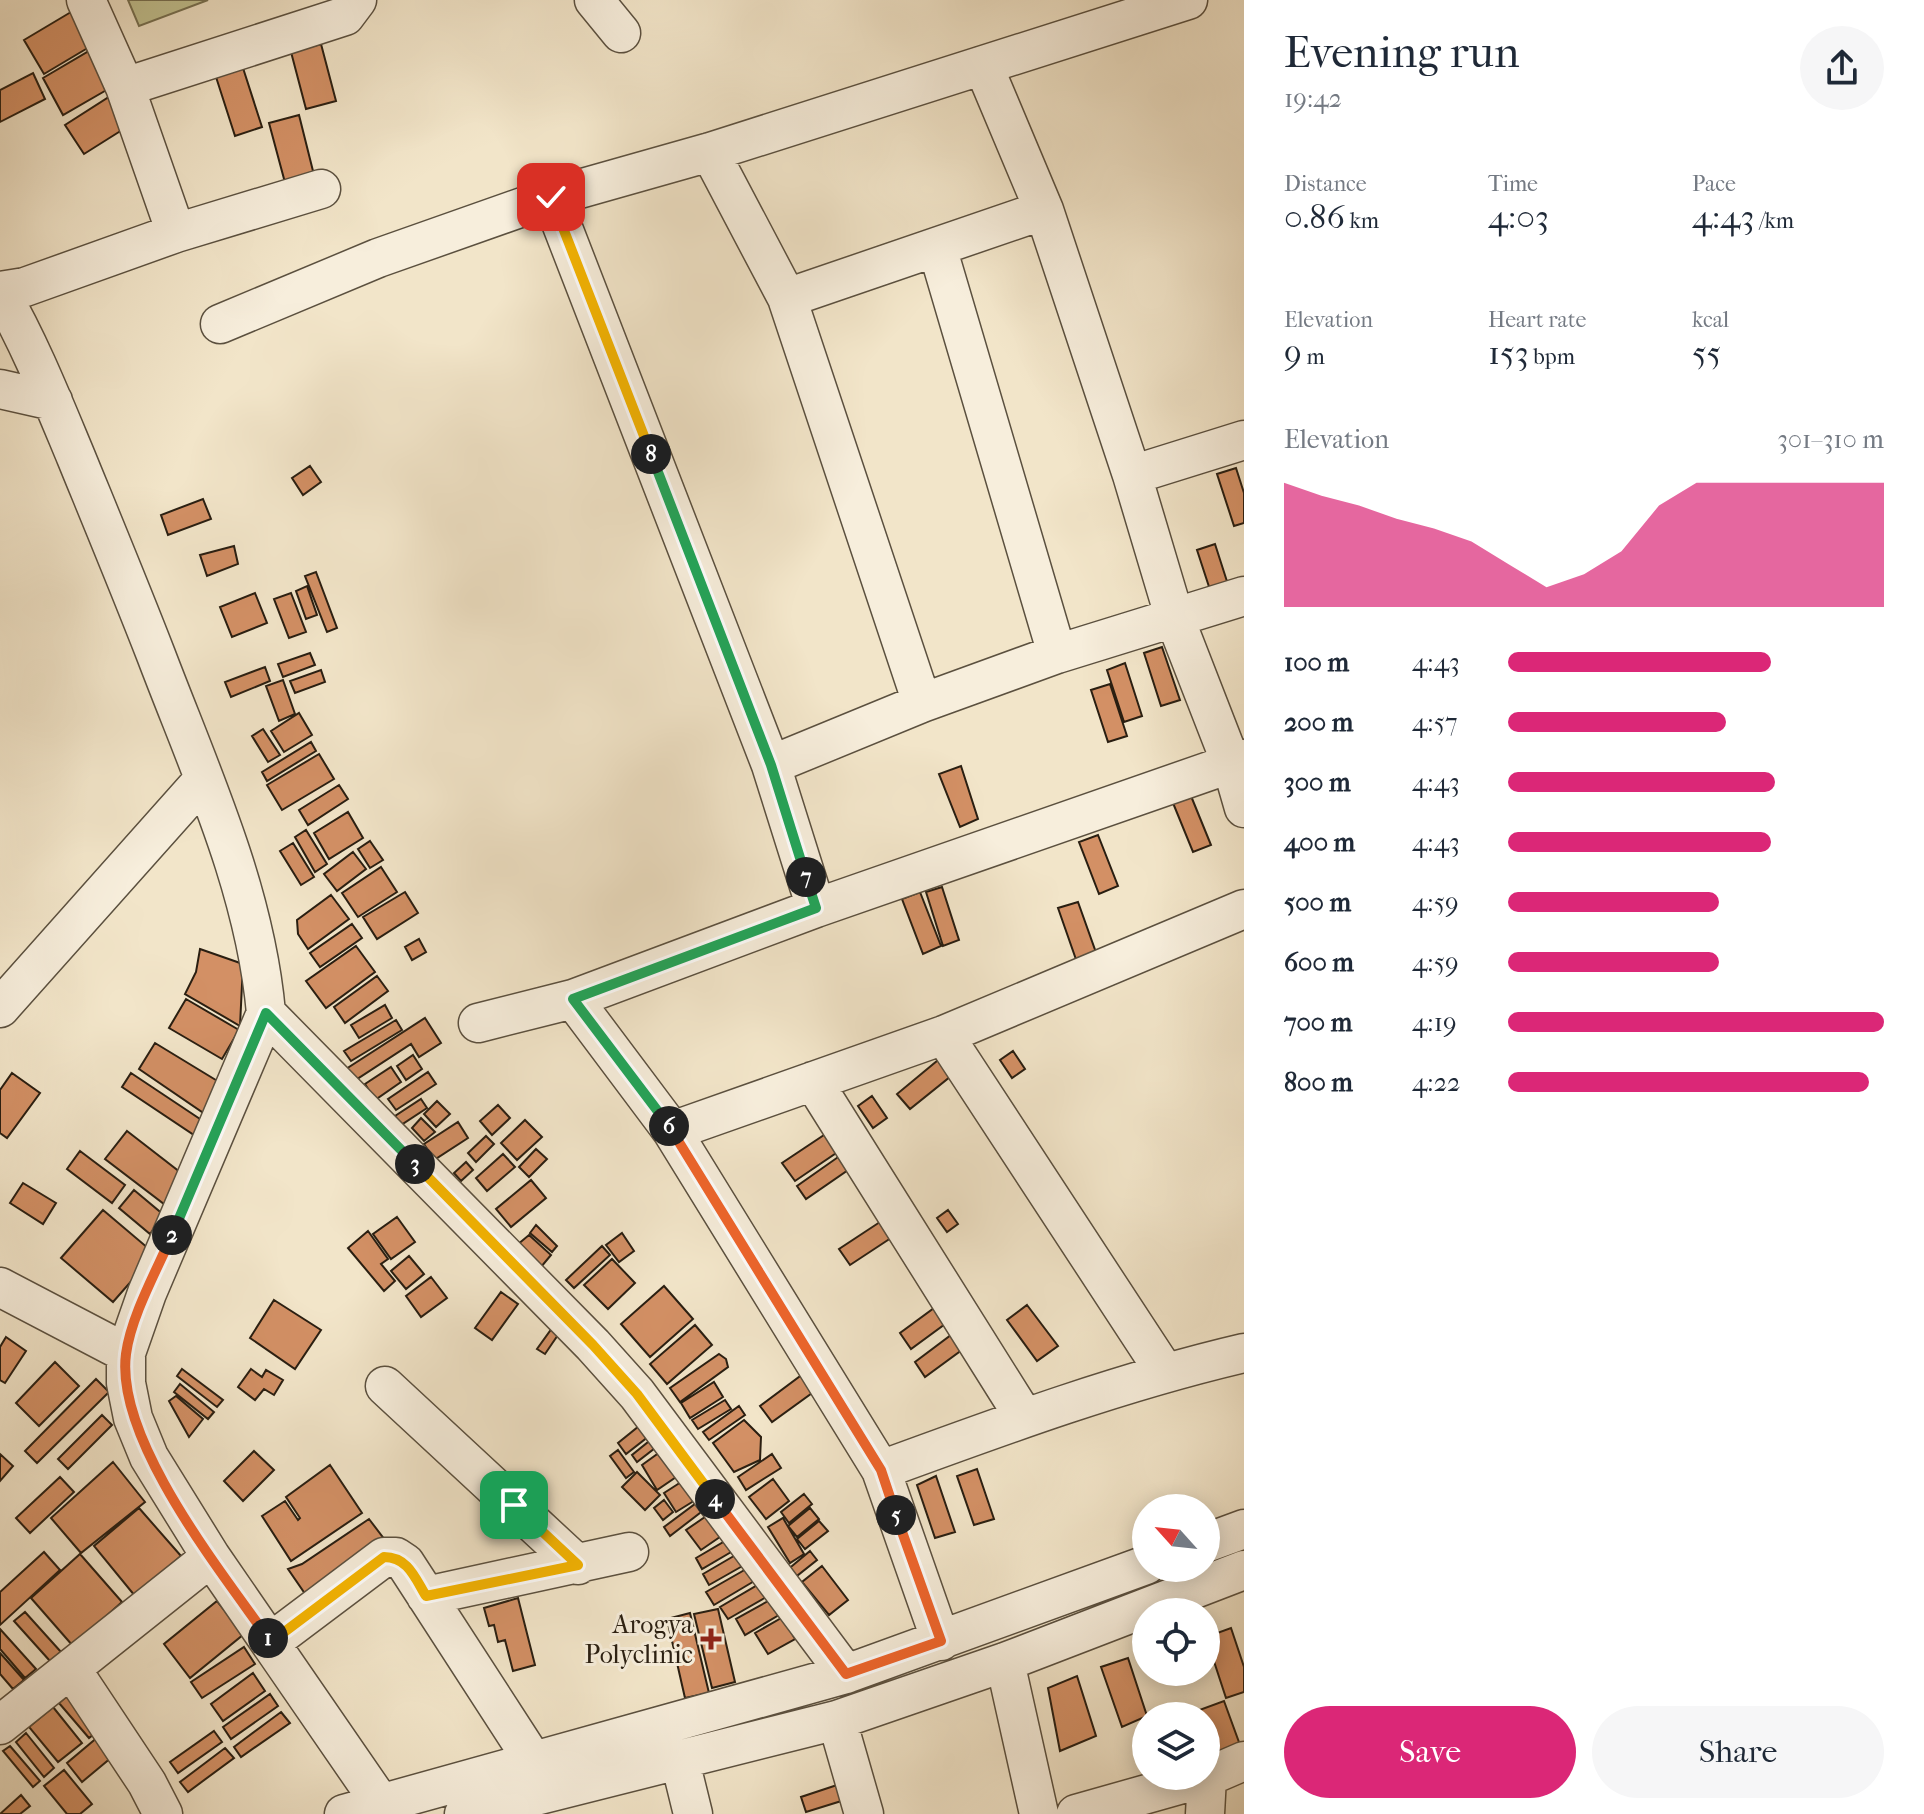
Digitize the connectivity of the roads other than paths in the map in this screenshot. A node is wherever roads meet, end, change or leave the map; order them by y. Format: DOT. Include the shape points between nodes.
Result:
graph roads {
  1 [pos="86,0"];
  2 [pos="357,0"];
  3 [pos="594,0"];
  4 [pos="1188,0"];
  5 [pos="621,33"];
  6 [pos="983,65"];
  7 [pos="125,87"];
  8 [pos="710,152"];
  9 [pos="321,189"];
  10 [pos="551,197"];
  11 [pos="1044,210"];
  12 [pos="176,233"];
  13 [pos="937,247"];
  14 [pos="0,292"];
  15 [pos="787,298"];
  16 [pos="220,324"];
  17 [pos="0,389"];
  18 [pos="53,401"];
  19 [pos="1244,440"];
  20 [pos="1132,475"];
  21 [pos="1244,596"];
  22 [pos="1175,619"];
  23 [pos="1057,654"];
  24 [pos="922,703"];
  25 [pos="1238,761"];
  26 [pos="771,765"];
  27 [pos="204,779"];
  28 [pos="1244,808"];
  29 [pos="816,908"];
  30 [pos="1244,909"];
  31 [pos="573,999"];
  32 [pos="0,1008"];
  33 [pos="266,1013"];
  34 [pos="478,1023"];
  35 [pos="944,1035"];
  36 [pos="813,1081"];
  37 [pos="672,1131"];
  38 [pos="0,1287"];
  39 [pos="126,1353"];
  40 [pos="1244,1353"];
  41 [pos="1164,1371"];
  42 [pos="385,1386"];
  43 [pos="1024,1417"];
  44 [pos="881,1470"];
  45 [pos="1244,1529"];
  46 [pos="1220,1538"];
  47 [pos="629,1552"];
  48 [pos="211,1557"];
  49 [pos="578,1565"];
  50 [pos="1132,1570"];
  51 [pos="1244,1570"];
  52 [pos="426,1596"];
  53 [pos="941,1641"];
  54 [pos="271,1642"];
  55 [pos="1005,1662"];
  56 [pos="72,1670"];
  57 [pos="846,1674"];
  58 [pos="837,1720"];
  59 [pos="0,1725"];
  60 [pos="532,1759"];
  61 [pos="680,1761"];
  62 [pos="1244,1761"];
  63 [pos="1206,1796"];
  64 [pos="581,1802"];
  65 [pos="384,1808"];
  66 [pos="163,1814"];
  67 [pos="344,1814"];
  68 [pos="464,1814"];
  69 [pos="693,1814"];
  70 [pos="864,1814"];
  71 [pos="1039,1814"];
  72 [pos="1076,1814"];
  1 -- 7 [label="street"];
  2 -- 7 [label="street" via="345,16"];
  3 -- 5 [label="street"];
  4 -- 6 [label="street"];
  6 -- 8 [label="street"];
  6 -- 11 [label="street"];
  7 -- 12 [label="street"];
  8 -- 10 [label="street"];
  8 -- 15 [label="street"];
  9 -- 12 [label="street"];
  10 -- 16 [label="street" via="378,258"];
  10 -- 26 [label="street"];
  11 -- 13 [label="street"];
  11 -- 20 [label="street"];
  12 -- 14 [label="street"];
  13 -- 15 [label="street"];
  13 -- 23 [label="street"];
  14 -- 18 [label="street"];
  15 -- 24 [label="street"];
  17 -- 18 [label="street"];
  18 -- 27 [label="street"];
  19 -- 20 [label="street"];
  20 -- 22 [label="street"];
  21 -- 22 [label="street"];
  22 -- 23 [label="street"];
  22 -- 25 [label="street"];
  23 -- 24 [label="street"];
  24 -- 26 [label="street"];
  25 -- 28 [label="street"];
  25 -- 29 [label="street"];
  26 -- 29 [label="street"];
  27 -- 32 [label="street"];
  27 -- 33 [label="street" via="255,933"];
  29 -- 31 [label="street"];
  30 -- 35 [label="street"];
  31 -- 34 [label="street"];
  31 -- 37 [label="street"];
  33 -- 39 [label="street"];
  33 -- 57 [label="street" via="637,1394"];
  35 -- 36 [label="street"];
  35 -- 41 [label="street"];
  36 -- 37 [label="street"];
  36 -- 43 [label="street"];
  37 -- 44 [label="street"];
  38 -- 39 [label="street"];
  39 -- 48 [label="street" via="133,1418 149,1457"];
  40 -- 41 [label="street"];
  41 -- 43 [label="street"];
  42 -- 49 [label="street"];
  43 -- 44 [label="street"];
  44 -- 53 [label="street"];
  45 -- 46 [label="street"];
  47 -- 49 [label="street"];
  48 -- 54 [label="street"];
  48 -- 56 [label="street"];
  49 -- 52 [label="street"];
  50 -- 53 [label="street"];
  51 -- 55 [label="street"];
  52 -- 54 [label="street" via="405,1563 384,1557"];
  52 -- 60 [label="street"];
  53 -- 57 [label="street"];
  54 -- 65 [label="street"];
  55 -- 58 [label="street"];
  55 -- 71 [label="street"];
  56 -- 59 [label="street"];
  56 -- 66 [label="street"];
  57 -- 60 [label="street"];
  58 -- 61 [label="street"];
  58 -- 70 [label="street"];
  60 -- 65 [label="street"];
  61 -- 64 [label="street"];
  61 -- 69 [label="street"];
  62 -- 63 [label="street"];
  63 -- 72 [label="street"];
  64 -- 68 [label="street"];
  65 -- 67 [label="street"];
}
